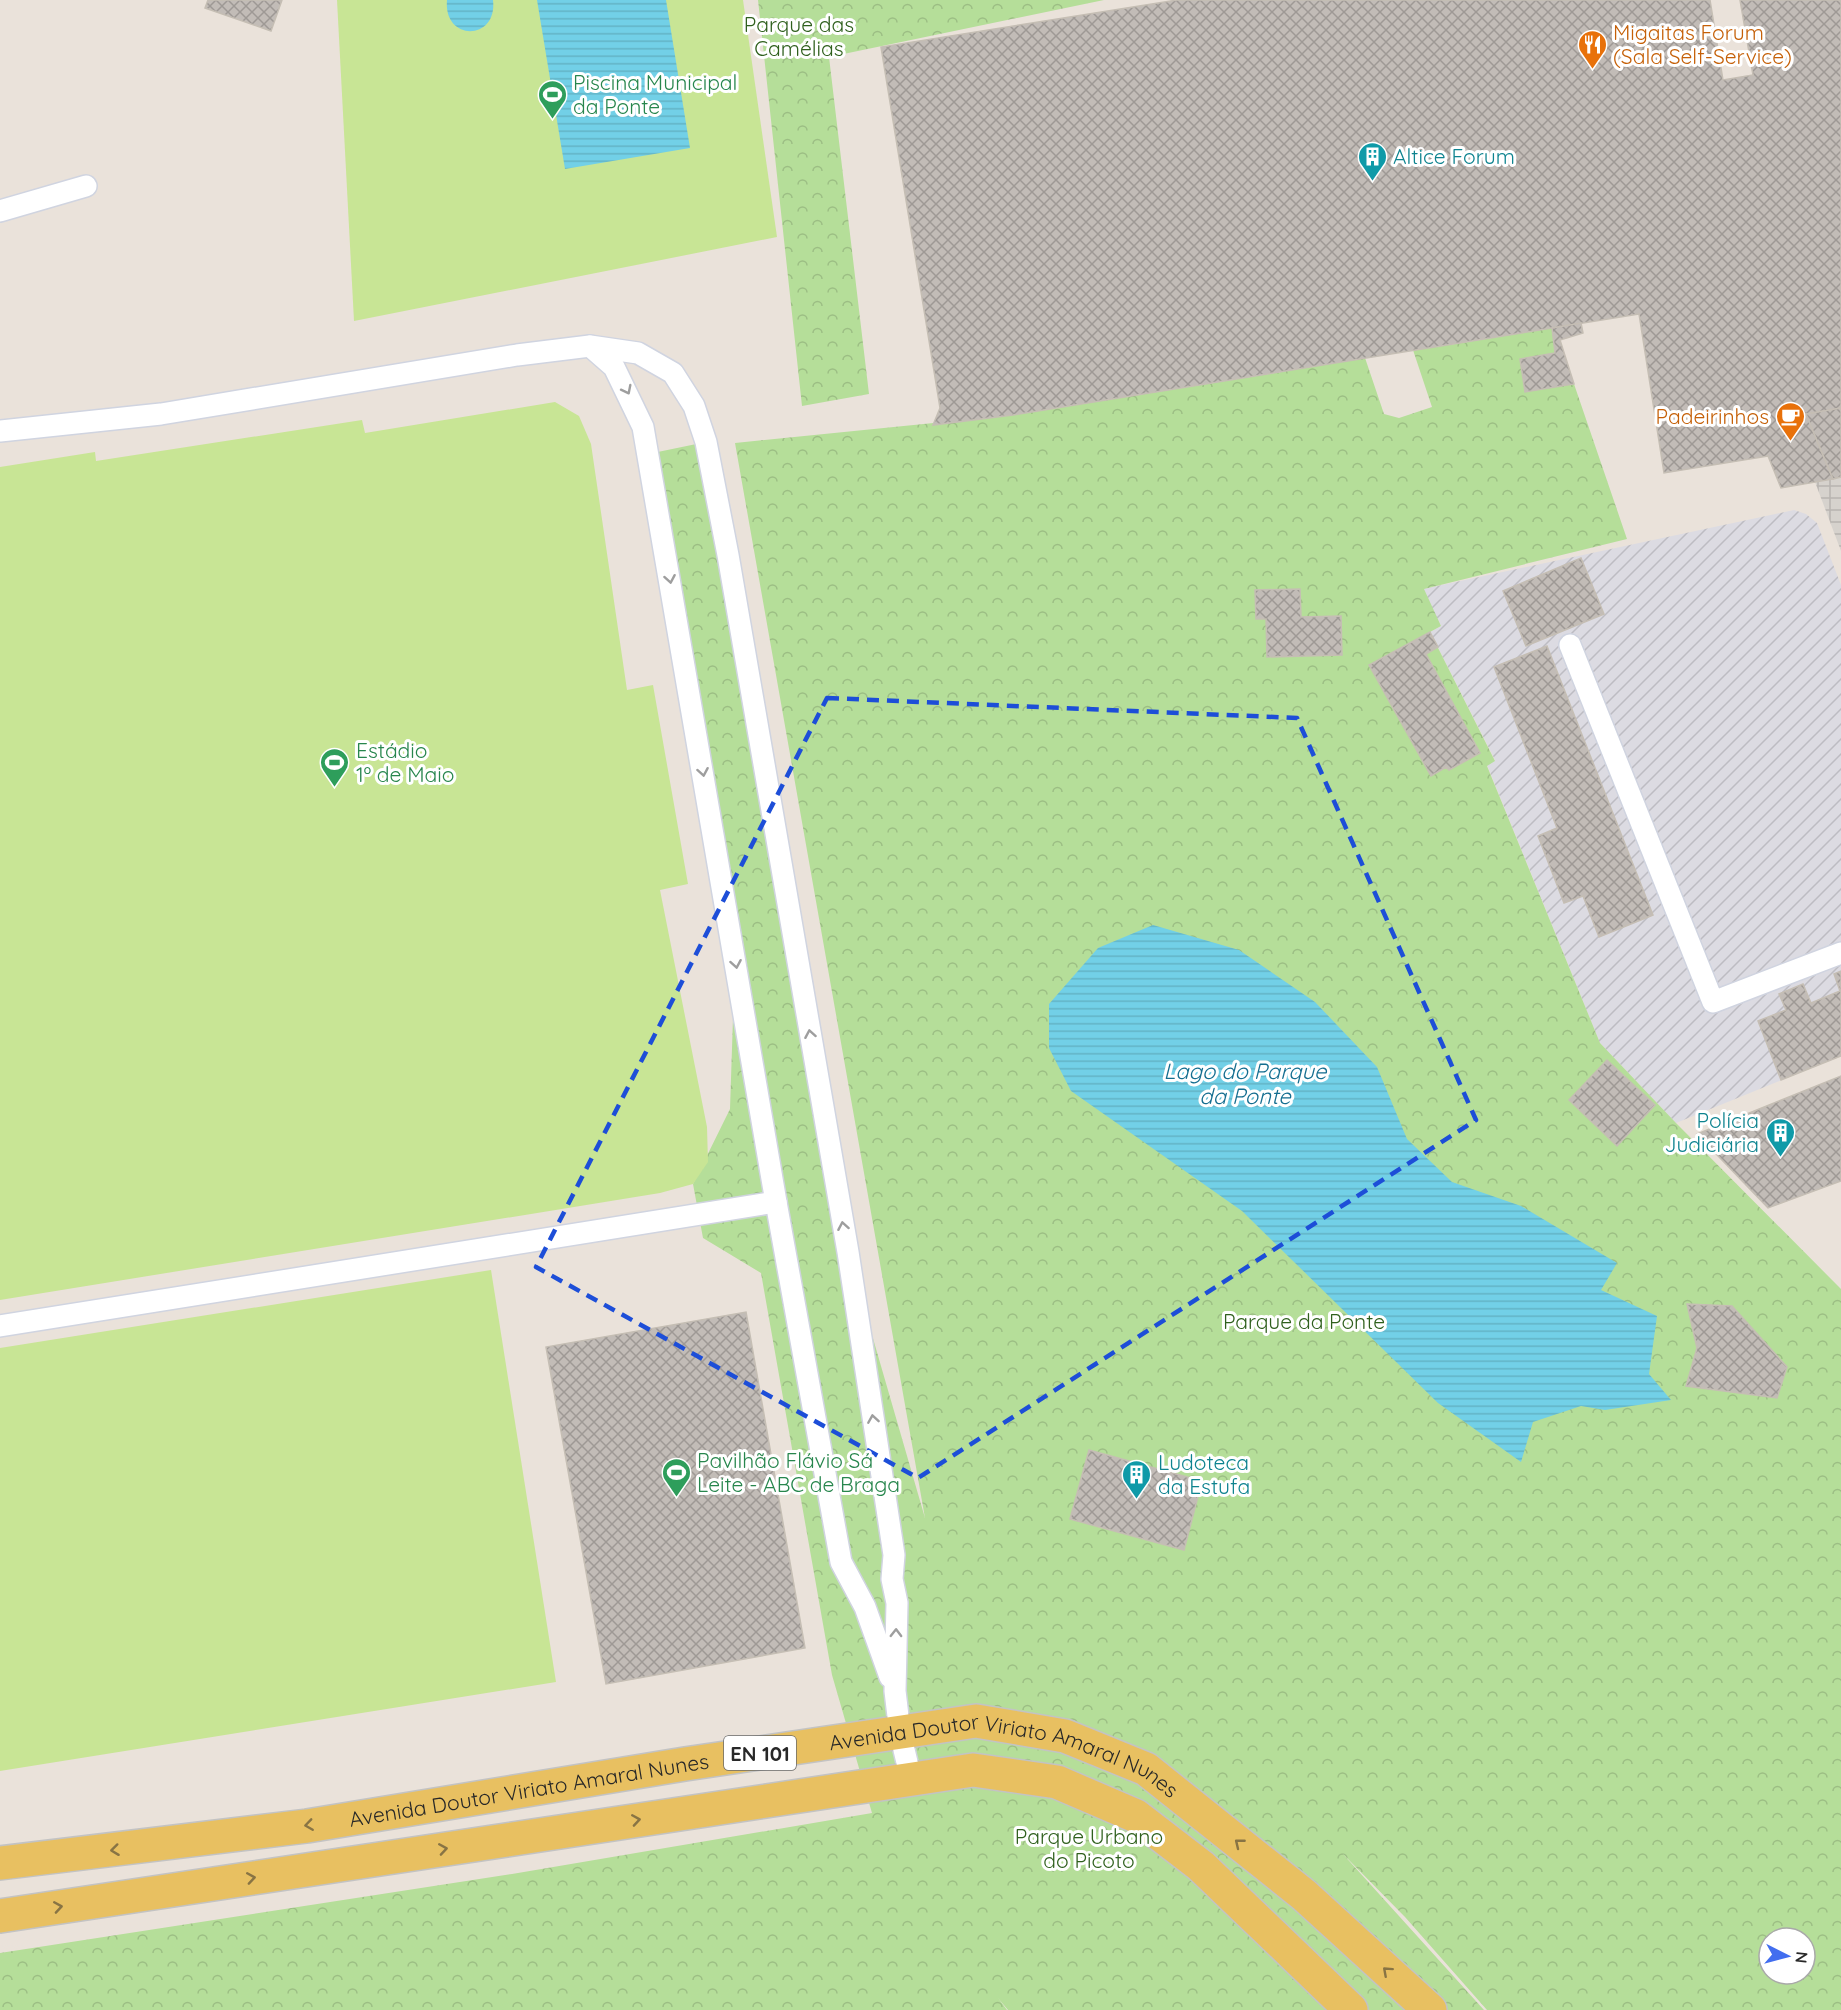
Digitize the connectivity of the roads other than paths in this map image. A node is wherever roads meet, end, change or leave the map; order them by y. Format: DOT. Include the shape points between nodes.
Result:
graph roads {
  1 [pos="86,186"];
  2 [pos="0,211"];
  3 [pos="590,346"];
  4 [pos="0,431"];
  5 [pos="1570,645"];
  6 [pos="1841,953"];
  7 [pos="776,1202"];
  8 [pos="0,1326"];
  9 [pos="895,1691"];
  10 [pos="900,1733"];
  11 [pos="910,1779"];
  12 [pos="0,1863"];
  13 [pos="0,1916"];
  14 [pos="1351,2010"];
  15 [pos="1430,2010"];
  1 -- 2 [label="lane"];
  3 -- 4 [label="lane" via="161,414"];
  3 -- 7 [label="lane, one-way" via="614,367 643,427"];
  9 -- 3 [label="lane, one-way" via="894,1555 840,1206 706,442 694,406 673,374 638,352"];
  5 -- 6 [label="lane" via="1713,1002"];
  7 -- 8 [label="lane"];
  7 -- 9 [label="lane" via="841,1562 865,1607"];
  9 -- 10 [label="lane"];
  10 -- 11 [label="lane"];
  10 -- 12 [label="main road, Avenida Doutor Viriato Amaral Nunes / EN 101, one-way" via="307,1826"];
  15 -- 10 [label="main road, Avenida Doutor Viriato Amaral Nunes / EN 101, one-way" via="1304,1895 1146,1769 1065,1736 976,1721"];
  13 -- 11 [label="main road, Avenida Doutor Viriato Amaral Nunes / EN 101, one-way"];
  11 -- 14 [label="main road, Avenida Doutor Viriato Amaral Nunes / EN 101" via="973,1770 1057,1782 1136,1816 1201,1866"];
}
